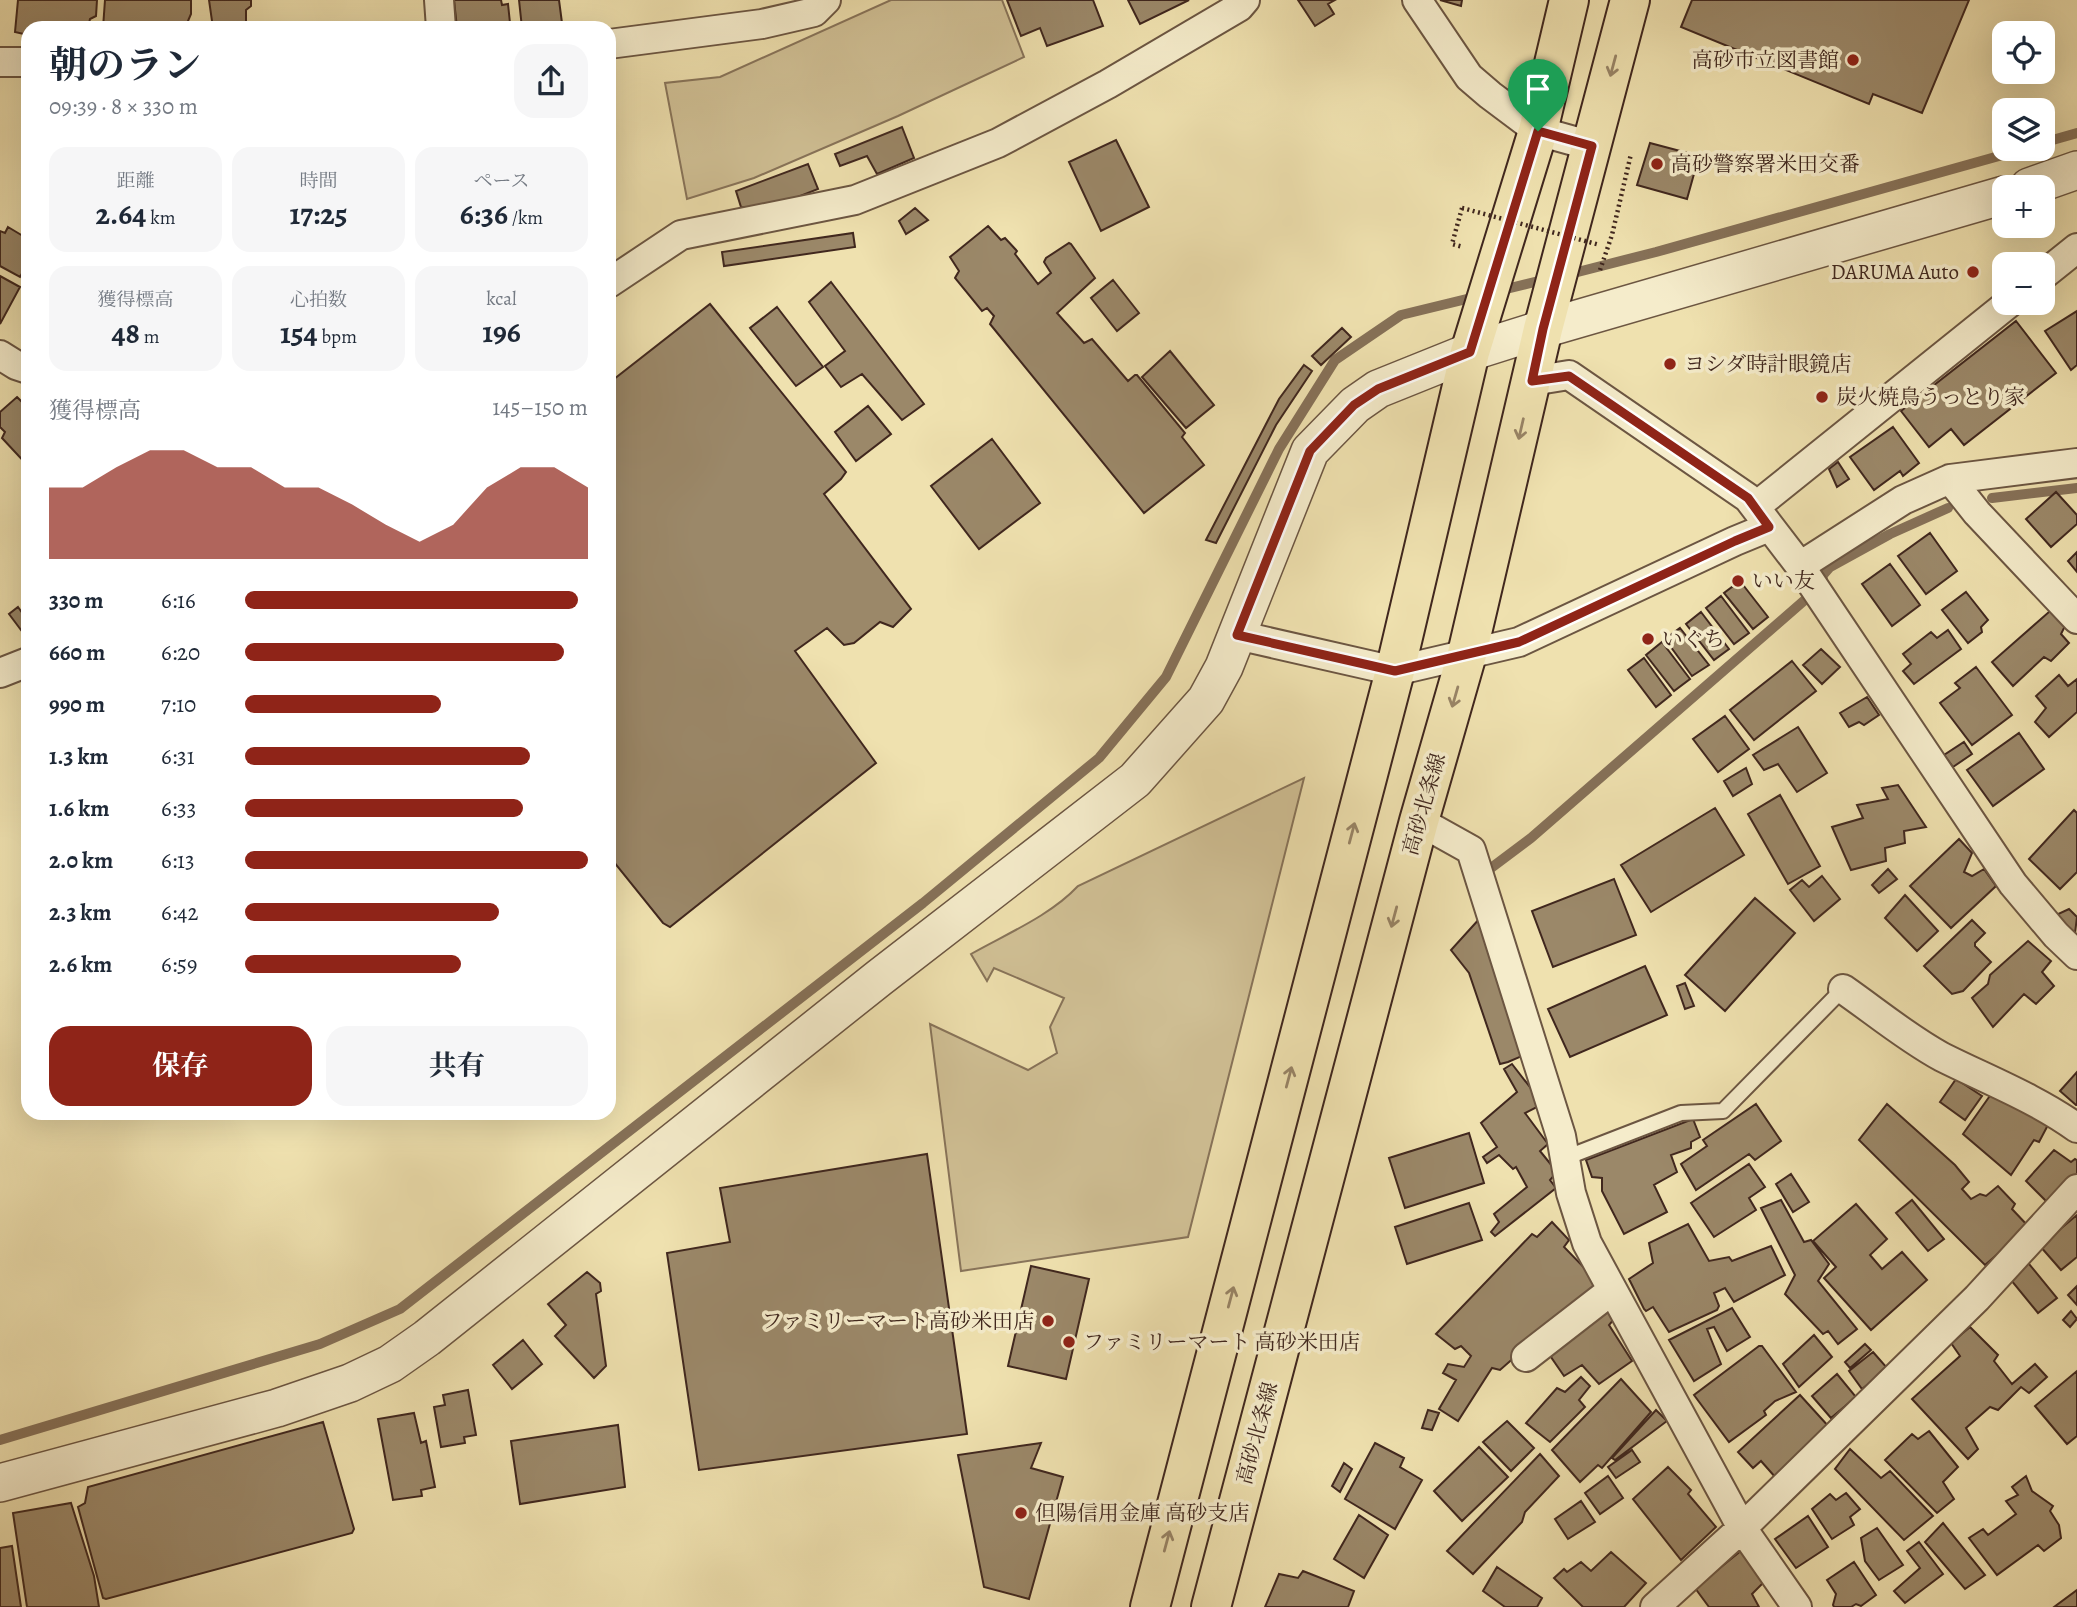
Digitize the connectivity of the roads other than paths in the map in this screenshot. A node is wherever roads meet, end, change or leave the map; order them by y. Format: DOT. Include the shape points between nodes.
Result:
graph roads {
  1 [pos="439,0"];
  2 [pos="827,0"];
  3 [pos="1245,0"];
  4 [pos="1417,0"];
  5 [pos="1569,0"];
  6 [pos="1630,0"];
  7 [pos="440,21"];
  8 [pos="616,43"];
  9 [pos="0,62"];
  10 [pos="21,62"];
  11 [pos="1538,131"];
  12 [pos="1592,146"];
  13 [pos="2077,170"];
  14 [pos="2055,178"];
  15 [pos="1992,198"];
  16 [pos="2077,248"];
  17 [pos="2055,266"];
  18 [pos="616,277"];
  19 [pos="1995,315"];
  20 [pos="1543,329"];
  21 [pos="1470,352"];
  22 [pos="1532,381"];
  23 [pos="2077,463"];
  24 [pos="1963,495"];
  25 [pos="1762,517"];
  26 [pos="1800,566"];
  27 [pos="2077,619"];
  28 [pos="1237,635"];
  29 [pos="1467,654"];
  30 [pos="21,665"];
  31 [pos="1395,671"];
  32 [pos="0,673"];
  33 [pos="1419,821"];
  34 [pos="2077,955"];
  35 [pos="1843,989"];
  36 [pos="2077,1128"];
  37 [pos="1565,1158"];
  38 [pos="2077,1189"];
  39 [pos="1611,1290"];
  40 [pos="1526,1357"];
  41 [pos="0,1483"];
  42 [pos="1742,1528"];
  43 [pos="1150,1607"];
  44 [pos="1211,1607"];
  45 [pos="1655,1607"];
  46 [pos="1797,1607"];
  1 -- 7 [label="street"];
  2 -- 8 [label="street" via="814,12 762,24"];
  3 -- 18 [label="street" via="1108,84 998,143 855,200 681,234"];
  4 -- 11 [label="street" via="1469,76"];
  5 -- 11 [label="main road"];
  6 -- 12 [label="main road, 高砂北条線, one-way"];
  9 -- 10 [label="street"];
  11 -- 12 [label="street"];
  11 -- 21 [label="main road"];
  12 -- 20 [label="main road, 高砂北条線"];
  13 -- 14 [label="street"];
  15 -- 20 [label="street"];
  16 -- 17 [label="street"];
  19 -- 25 [label="street"];
  20 -- 21 [label="street"];
  20 -- 22 [label="main road, 高砂北条線"];
  21 -- 28 [label="street" via="1378,389 1354,405 1310,451"];
  21 -- 31 [label="main road"];
  22 -- 25 [label="street" via="1569,376 1748,498"];
  22 -- 29 [label="main road, 高砂北条線, one-way"];
  23 -- 24 [label="street"];
  24 -- 26 [label="street" via="1903,500"];
  24 -- 27 [label="street"];
  25 -- 26 [label="street"];
  25 -- 29 [label="street" via="1735,541 1519,642"];
  26 -- 34 [label="street" via="2012,884"];
  28 -- 31 [label="street"];
  28 -- 41 [label="street" via="1206,700 1135,780 390,1364 276,1408"];
  29 -- 31 [label="street"];
  29 -- 33 [label="main road, 高砂北条線, one-way"];
  30 -- 32 [label="street"];
  43 -- 31 [label="main road, one-way"];
  33 -- 37 [label="street" via="1471,850"];
  33 -- 44 [label="main road, 高砂北条線, one-way"];
  35 -- 36 [label="street" via="1907,1036 2035,1101"];
  35 -- 37 [label="lane" via="1723,1111 1681,1113"];
  37 -- 39 [label="street" via="1587,1243"];
  38 -- 42 [label="street" via="1977,1298"];
  39 -- 40 [label="street"];
  39 -- 42 [label="street"];
  42 -- 45 [label="street"];
  42 -- 46 [label="street"];
}
